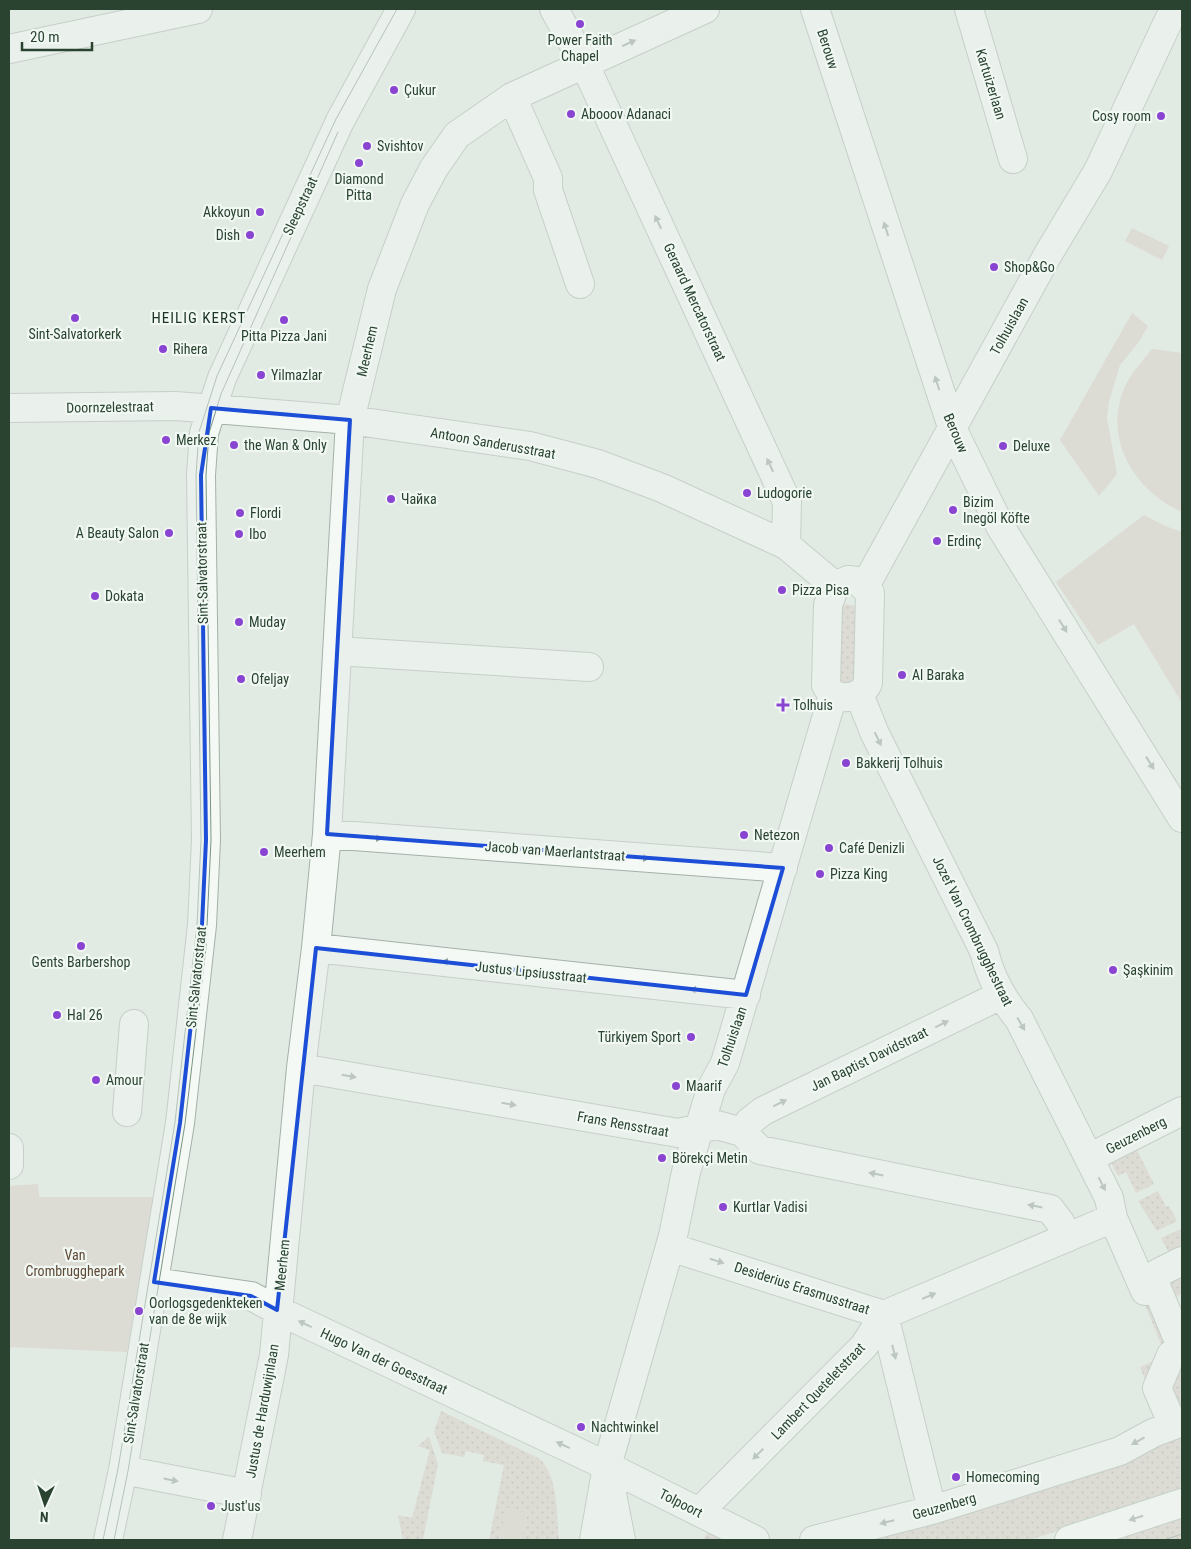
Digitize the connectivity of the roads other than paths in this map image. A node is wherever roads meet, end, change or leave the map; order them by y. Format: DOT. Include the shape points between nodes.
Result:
graph roads {
  1 [pos="198,9"];
  2 [pos="401,9"];
  3 [pos="554,9"];
  4 [pos="705,9"];
  5 [pos="815,9"];
  6 [pos="969,9"];
  7 [pos="1174,9"];
  8 [pos="9,49"];
  9 [pos="584,63"];
  10 [pos="512,97"];
  11 [pos="1013,159"];
  12 [pos="580,284"];
  13 [pos="9,408"];
  14 [pos="210,408"];
  15 [pos="350,420"];
  16 [pos="953,430"];
  17 [pos="786,545"];
  18 [pos="835,586"];
  19 [pos="865,586"];
  20 [pos="337,651"];
  21 [pos="589,667"];
  22 [pos="846,694"];
  23 [pos="1182,818"];
  24 [pos="327,834"];
  25 [pos="783,868"];
  26 [pos="316,948"];
  27 [pos="746,995"];
  28 [pos="1001,995"];
  29 [pos="134,1024"];
  30 [pos="301,1068"];
  31 [pos="1182,1111"];
  32 [pos="127,1112"];
  33 [pos="699,1129"];
  34 [pos="742,1132"];
  35 [pos="1089,1158"];
  36 [pos="1113,1218"];
  37 [pos="1067,1238"];
  38 [pos="670,1246"];
  39 [pos="1182,1261"];
  40 [pos="154,1282"];
  41 [pos="1145,1289"];
  42 [pos="277,1310"];
  43 [pos="884,1314"];
  44 [pos="1182,1350"];
  45 [pos="1178,1423"];
  46 [pos="607,1466"];
  47 [pos="123,1470"];
  48 [pos="247,1494"];
  49 [pos="1182,1503"];
  50 [pos="932,1510"];
  51 [pos="699,1512"];
  52 [pos="108,1540"];
  53 [pos="237,1540"];
  54 [pos="594,1540"];
  55 [pos="621,1540"];
  56 [pos="755,1540"];
  57 [pos="814,1540"];
  58 [pos="1069,1540"];
  1 -- 8 [label="street"];
  2 -- 14 [label="street, Sleepstraat" via="340,121"];
  3 -- 9 [label="street, Geraard Mercatorstraat"];
  9 -- 4 [label="street, one-way"];
  16 -- 5 [label="street, Berouw, one-way"];
  6 -- 11 [label="street, Kartuizerlaan"];
  7 -- 16 [label="street, Tolhuislaan" via="1098,171 1047,256"];
  9 -- 10 [label="street, Meerhem"];
  17 -- 9 [label="street, Geraard Mercatorstraat, one-way" via="787,502"];
  10 -- 12 [label="street" via="548,178 548,190"];
  10 -- 15 [label="street, Meerhem" via="458,135 434,168 415,204 382,289"];
  13 -- 14 [label="street, Doornzelestraat"];
  14 -- 15 [label="street, Antoon Sanderusstraat"];
  14 -- 40 [label="street, Sint-Salvatorstraat" via="204,433 201,475 206,840 202,925 180,1123"];
  15 -- 17 [label="street, Antoon Sanderusstraat" via="530,446 598,464 662,488"];
  15 -- 20 [label="street, Meerhem"];
  16 -- 19 [label="street, Tolhuislaan"];
  16 -- 23 [label="street, Berouw, one-way" via="1000,526"];
  17 -- 18 [label="street, Antoon Sanderusstraat"];
  18 -- 19 [label="street" via="848,580"];
  18 -- 22 [label="street" via="828,605 826,685"];
  19 -- 22 [label="street, Tolhuislaan" via="871,603 868,683 865,690"];
  20 -- 21 [label="street"];
  20 -- 24 [label="street, Meerhem"];
  22 -- 25 [label="street, Tolhuislaan"];
  22 -- 28 [label="street, Jozef Van Crombrugghestraat, one-way" via="875,734 984,951 988,970"];
  24 -- 25 [label="street, Jacob van Maerlantstraat, one-way"];
  24 -- 26 [label="street, Meerhem"];
  25 -- 27 [label="street, Tolhuislaan"];
  27 -- 26 [label="street, Justus Lipsiusstraat, one-way"];
  26 -- 30 [label="street, Meerhem"];
  27 -- 33 [label="street, Tolhuislaan" via="725,1064 711,1089"];
  34 -- 28 [label="street, Jan Baptist Davidstraat, one-way" via="748,1122 763,1111"];
  28 -- 35 [label="street, Jozef Van Crombrugghestraat, one-way" via="1019,1019"];
  29 -- 32 [label="street"];
  30 -- 33 [label="street, Frans Rensstraat, one-way" via="678,1133"];
  30 -- 42 [label="street, Meerhem"];
  31 -- 35 [label="street, Geuzenberg"];
  33 -- 34 [label="street, Frans Rensstraat" via="717,1124"];
  33 -- 38 [label="street, Tolhuislaan"];
  37 -- 34 [label="street, Frans Rensstraat, one-way" via="1050,1209 760,1150"];
  35 -- 36 [label="street, Jozef Van Crombrugghestraat, one-way" via="1109,1198"];
  36 -- 37 [label="street"];
  36 -- 41 [label="street, Jozef Van Crombrugghestraat"];
  43 -- 37 [label="street, one-way"];
  38 -- 43 [label="street, Desiderius Erasmusstraat, one-way"];
  38 -- 46 [label="street, Tolhuislaan"];
  39 -- 41 [label="street" via="1158,1273"];
  40 -- 42 [label="street, Hugo Van der Goesstraat" via="251,1296"];
  40 -- 47 [label="street, Sint-Salvatorstraat"];
  41 -- 44 [label="street, Jozef Van Crombrugghestraat"];
  46 -- 42 [label="street, Hugo Van der Goesstraat, one-way"];
  42 -- 48 [label="street, Justus de Harduwijnlaan" via="274,1355"];
  43 -- 50 [label="street, Desiderius Erasmusstraat, one-way"];
  43 -- 51 [label="street, Lambert Queteletstraat, one-way" via="864,1346"];
  44 -- 45 [label="street" via="1171,1355 1157,1388"];
  45 -- 50 [label="street, Geuzenberg, one-way" via="1120,1451"];
  46 -- 51 [label="street, Tolpoort"];
  46 -- 54 [label="street, Tolhuislaan"];
  46 -- 55 [label="street"];
  47 -- 48 [label="street, one-way"];
  47 -- 52 [label="street, Sint-Salvatorstraat"];
  48 -- 53 [label="street, Justus de Harduwijnlaan"];
  49 -- 58 [label="main road, one-way"];
  50 -- 57 [label="street, Geuzenberg, one-way"];
  51 -- 56 [label="street, Tolpoort"];
}
